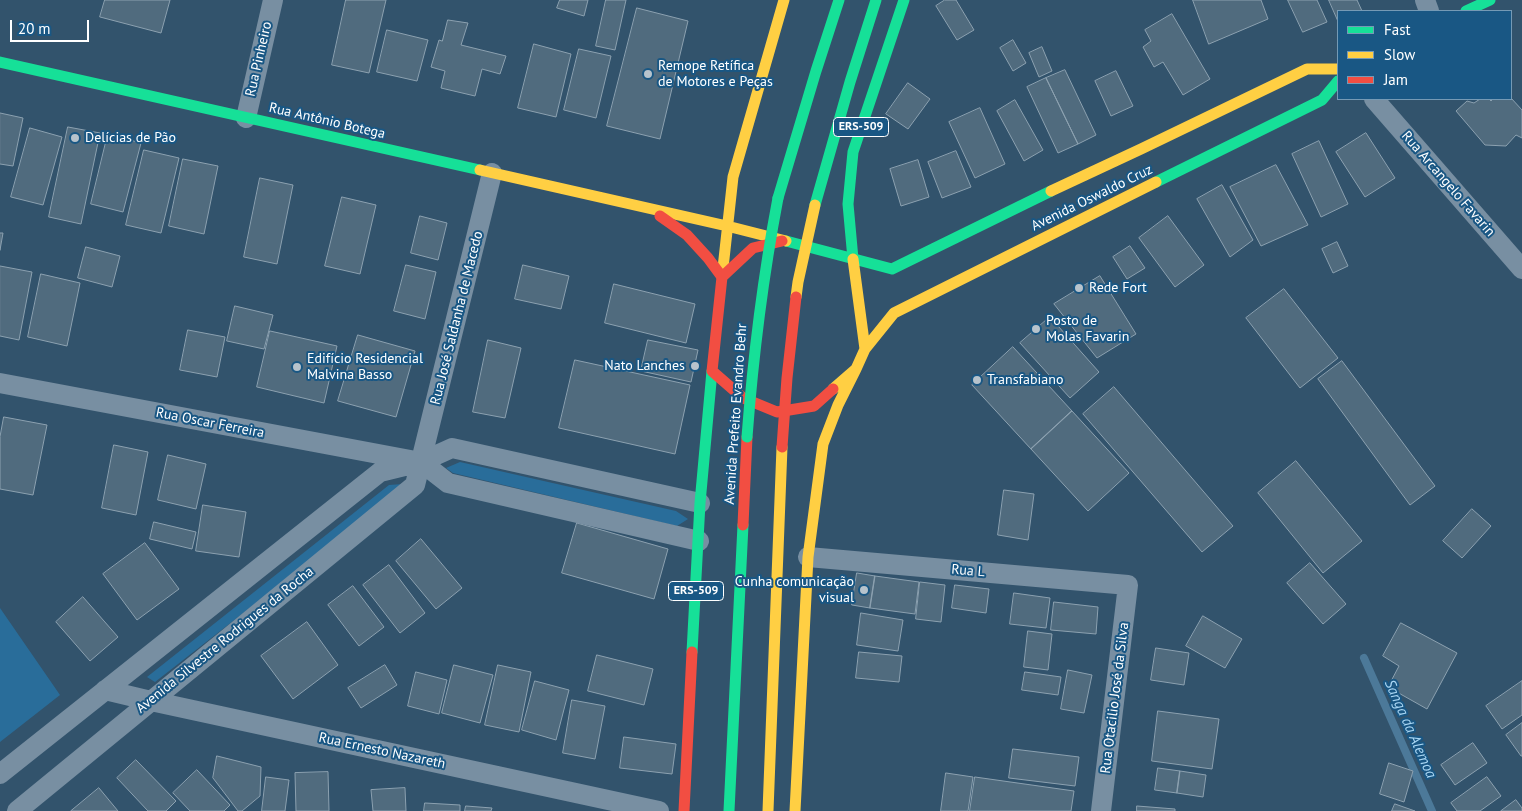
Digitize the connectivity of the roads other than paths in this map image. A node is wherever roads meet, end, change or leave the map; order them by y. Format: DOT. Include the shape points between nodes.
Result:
graph roads {
  1 [pos="273,0"];
  2 [pos="784,0"];
  3 [pos="839,0"];
  4 [pos="876,0"];
  5 [pos="904,0"];
  6 [pos="1490,0"];
  7 [pos="1468,10"];
  8 [pos="0,62"];
  9 [pos="1337,69"];
  10 [pos="1337,82"];
  11 [pos="1375,100"];
  12 [pos="246,118"];
  13 [pos="492,173"];
  14 [pos="648,208"];
  15 [pos="727,226"];
  16 [pos="782,241"];
  17 [pos="853,259"];
  18 [pos="1522,269"];
  19 [pos="722,276"];
  20 [pos="865,349"];
  21 [pos="856,369"];
  22 [pos="712,370"];
  23 [pos="0,383"];
  24 [pos="421,462"];
  25 [pos="700,503"];
  26 [pos="699,541"];
  27 [pos="808,557"];
  28 [pos="1128,585"];
  29 [pos="105,690"];
  30 [pos="151,701"];
  31 [pos="0,774"];
  32 [pos="17,811"];
  33 [pos="659,811"];
  34 [pos="684,811"];
  35 [pos="729,811"];
  36 [pos="768,811"];
  37 [pos="795,811"];
  38 [pos="1101,811"];
  1 -- 12 [label="street, Rua Pinheiro"];
  2 -- 15 [label="main road, ERS-509" via="732,177"];
  3 -- 35 [label="main road, Avenida Prefeito Evandro Behr / ERS-509, bridge" via="778,198 766,263 752,370"];
  4 -- 36 [label="main road, ERS-509, bridge" via="815,205 798,282 782,447"];
  5 -- 17 [label="main road, ERS-509" via="853,152 848,204"];
  6 -- 7 [label="main road"];
  8 -- 12 [label="main road, Rua Antônio Botega"];
  9 -- 17 [label="main road, Avenida Oswaldo Cruz" via="1307,69 1144,153 1076,178 892,269"];
  10 -- 20 [label="main road, Avenida Oswaldo Cruz" via="1322,100 1158,176 894,313"];
  11 -- 18 [label="street, Rua Arcangelo Favarin"];
  12 -- 13 [label="main road, Rua Antônio Botega"];
  13 -- 14 [label="main road, Rua Antônio Botega"];
  13 -- 24 [label="street, Rua José Saldanha de Macedo"];
  14 -- 15 [label="main road, Rua Antônio Botega"];
  14 -- 19 [label="main road, Rua Antônio Botega" via="688,235"];
  15 -- 16 [label="main road, Rua Antônio Botega"];
  15 -- 19 [label="main road, ERS-509"];
  16 -- 17 [label="main road"];
  16 -- 19 [label="main road" via="753,248"];
  17 -- 20 [label="main road, ERS-509"];
  19 -- 22 [label="main road, Avenida Prefeito Evandro Behr / ERS-509"];
  20 -- 21 [label="main road"];
  21 -- 22 [label="main road" via="814,406 776,412 743,398"];
  21 -- 27 [label="main road" via="823,444"];
  22 -- 25 [label="main road, ERS-509"];
  23 -- 24 [label="street, Rua Oscar Ferreira"];
  24 -- 25 [label="street" via="452,448"];
  24 -- 26 [label="street" via="448,484"];
  24 -- 29 [label="street" via="380,472"];
  24 -- 30 [label="street, Avenida Silvestre Rodrigues da Rocha" via="415,485"];
  25 -- 26 [label="main road, ERS-509"];
  26 -- 34 [label="main road, ERS-509"];
  27 -- 28 [label="street, Rua L"];
  27 -- 37 [label="main road"];
  28 -- 38 [label="street, Rua Otacilio José da Silva"];
  29 -- 30 [label="street, Rua Ernesto Nazareth"];
  29 -- 31 [label="street"];
  30 -- 32 [label="street, Avenida Silvestre Rodrigues da Rocha"];
  30 -- 33 [label="street, Rua Ernesto Nazareth"];
}
